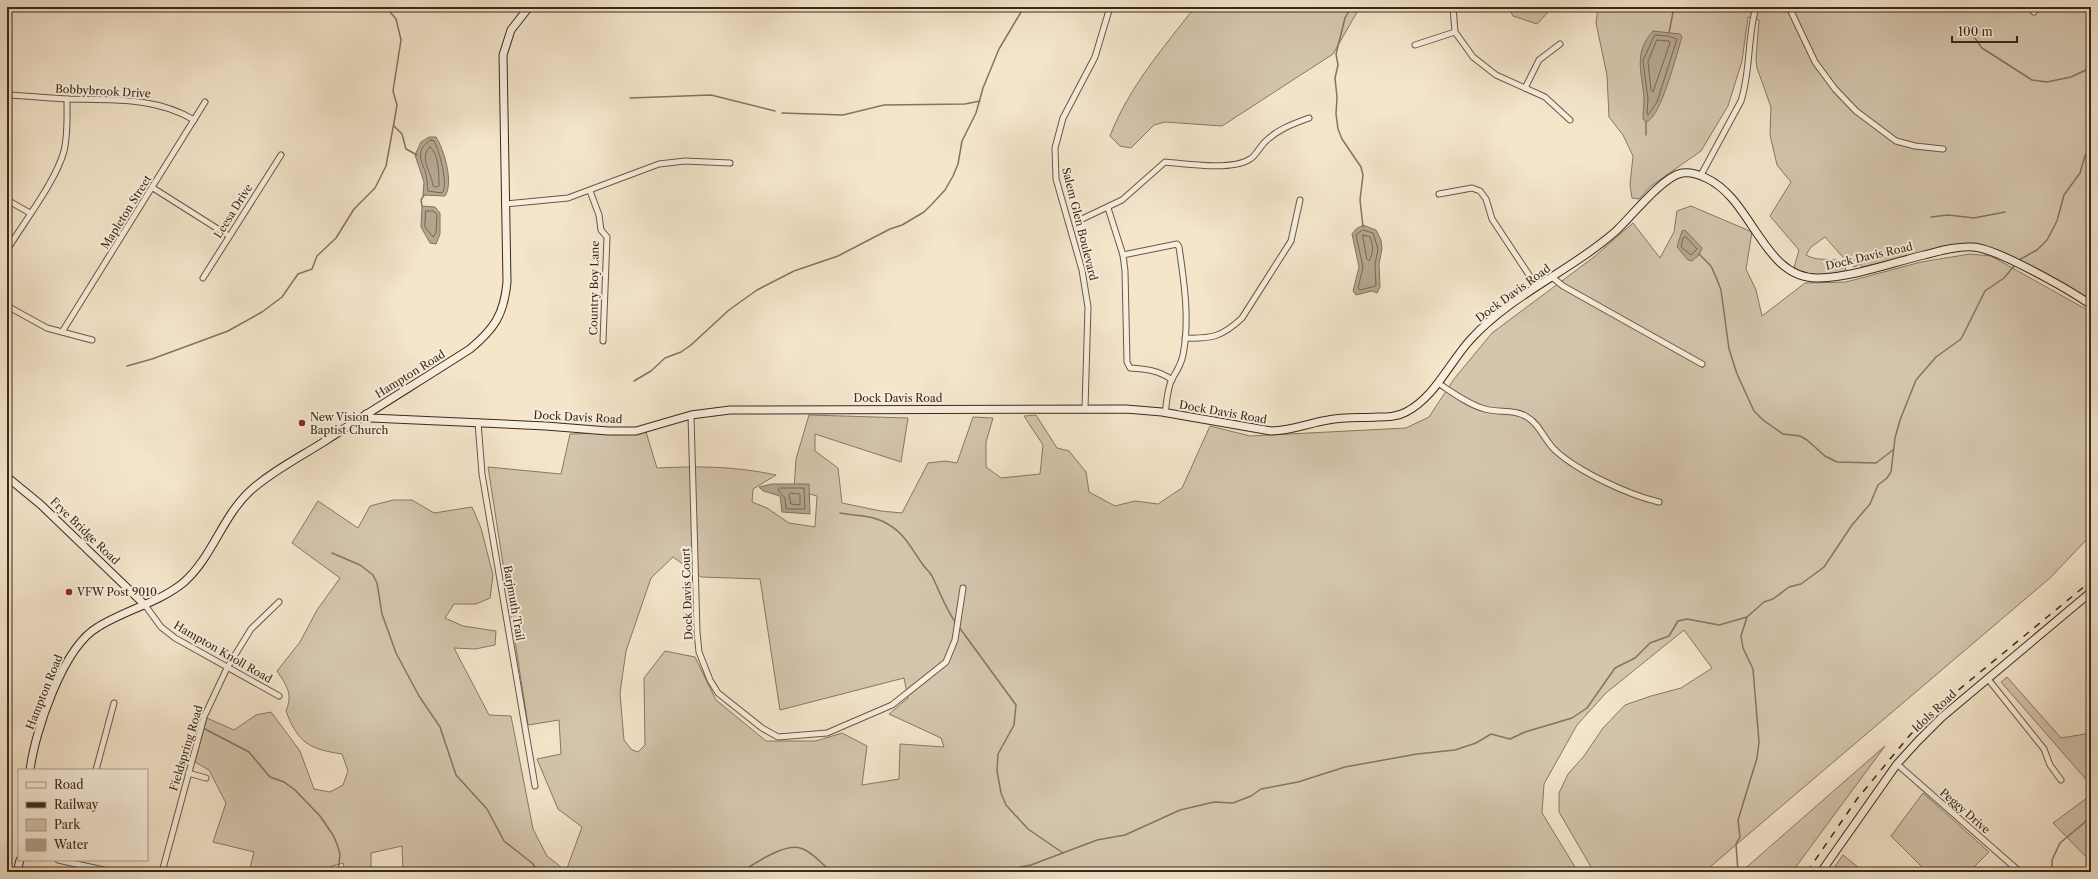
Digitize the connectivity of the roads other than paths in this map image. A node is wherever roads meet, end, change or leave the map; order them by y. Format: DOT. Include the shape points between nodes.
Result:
graph roads {
  1 [pos="529,7"];
  2 [pos="1110,7"];
  3 [pos="1453,7"];
  4 [pos="1756,7"];
  5 [pos="1789,7"];
  6 [pos="2029,7"];
  7 [pos="2034,12"];
  8 [pos="1455,32"];
  9 [pos="1560,44"];
  10 [pos="1415,45"];
  11 [pos="1525,88"];
  12 [pos="7,95"];
  13 [pos="67,99"];
  14 [pos="205,102"];
  15 [pos="1309,118"];
  16 [pos="194,120"];
  17 [pos="1570,120"];
  18 [pos="1943,149"];
  19 [pos="281,155"];
  20 [pos="730,163"];
  21 [pos="1701,175"];
  22 [pos="153,188"];
  23 [pos="590,190"];
  24 [pos="1439,194"];
  25 [pos="7,200"];
  26 [pos="1300,200"];
  27 [pos="505,204"];
  28 [pos="1108,208"];
  29 [pos="30,214"];
  30 [pos="1082,219"];
  31 [pos="229,236"];
  32 [pos="7,250"];
  33 [pos="1123,255"];
  34 [pos="1552,277"];
  35 [pos="203,278"];
  36 [pos="1537,287"];
  37 [pos="2091,305"];
  38 [pos="7,306"];
  39 [pos="62,332"];
  40 [pos="1184,338"];
  41 [pos="92,340"];
  42 [pos="603,341"];
  43 [pos="1702,364"];
  44 [pos="1172,380"];
  45 [pos="1438,383"];
  46 [pos="1085,408"];
  47 [pos="1166,413"];
  48 [pos="366,414"];
  49 [pos="691,415"];
  50 [pos="478,422"];
  51 [pos="7,477"];
  52 [pos="1659,502"];
  53 [pos="963,588"];
  54 [pos="2091,592"];
  55 [pos="280,602"];
  56 [pos="145,605"];
  57 [pos="227,668"];
  58 [pos="1988,679"];
  59 [pos="279,696"];
  60 [pos="114,703"];
  61 [pos="1897,764"];
  62 [pos="30,769"];
  63 [pos="96,769"];
  64 [pos="188,773"];
  65 [pos="206,778"];
  66 [pos="2061,780"];
  67 [pos="535,786"];
  68 [pos="20,861"];
  69 [pos="71,862"];
  70 [pos="17,872"];
  71 [pos="113,872"];
  72 [pos="162,872"];
  73 [pos="1821,872"];
  74 [pos="2020,872"];
  1 -- 27 [label="street, Hampton Road" via="511,30 503,55"];
  2 -- 46 [label="street, Salem Glen Boulevard" via="1095,57 1063,118 1055,148 1056,179 1082,270 1088,307"];
  3 -- 8 [label="street"];
  4 -- 21 [label="street" via="1745,90"];
  5 -- 18 [label="street" via="1815,62 1835,89 1856,110 1896,140 1911,145"];
  6 -- 7 [label="street"];
  8 -- 10 [label="street"];
  8 -- 11 [label="street" via="1468,52 1488,70"];
  9 -- 11 [label="street" via="1539,60"];
  11 -- 17 [label="street" via="1551,102"];
  12 -- 13 [label="street, Bobbybrook Drive"];
  13 -- 16 [label="street, Bobbybrook Drive" via="156,104"];
  13 -- 29 [label="street" via="66,137 62,159"];
  14 -- 16 [label="street, Mapleton Street"];
  15 -- 28 [label="street" via="1278,131 1256,151 1252,159 1242,163 1222,165 1165,162 1122,200"];
  16 -- 22 [label="street, Mapleton Street"];
  19 -- 31 [label="street, Leesa Drive"];
  20 -- 23 [label="street" via="685,161 659,164"];
  21 -- 34 [label="street, Dock Davis Road" via="1684,173 1668,180 1616,231"];
  21 -- 37 [label="street, Dock Davis Road" via="1721,186 1736,200 1778,261 1805,277 1832,277 1950,249 1976,247 2017,264"];
  22 -- 31 [label="street"];
  22 -- 39 [label="street, Mapleton Street"];
  23 -- 27 [label="street" via="568,198"];
  23 -- 42 [label="street, Country Boy Lane" via="599,215 601,230 607,237"];
  24 -- 36 [label="street" via="1472,188 1480,191 1486,199 1492,219"];
  25 -- 29 [label="street"];
  26 -- 40 [label="street" via="1291,241 1242,318 1216,337"];
  27 -- 48 [label="street, Hampton Road" via="507,282 504,302 496,323 490,332 470,349"];
  28 -- 30 [label="street"];
  28 -- 33 [label="street"];
  29 -- 32 [label="street"];
  31 -- 35 [label="street, Leesa Drive"];
  33 -- 40 [label="street" via="1177,244 1186,306"];
  33 -- 44 [label="street" via="1130,368 1152,370"];
  34 -- 36 [label="street, Dock Davis Road"];
  34 -- 43 [label="street" via="1563,286"];
  36 -- 45 [label="street, Dock Davis Road" via="1476,334"];
  38 -- 39 [label="street" via="38,324"];
  39 -- 41 [label="street"];
  40 -- 44 [label="street" via="1180,369"];
  44 -- 47 [label="street" via="1168,389"];
  45 -- 47 [label="street, Dock Davis Road" via="1423,400 1400,415 1331,419 1279,431 1245,428"];
  45 -- 52 [label="street" via="1484,409 1517,412 1528,417 1557,452 1583,470 1642,498"];
  46 -- 47 [label="street, Dock Davis Road" via="1126,408"];
  46 -- 49 [label="street, Dock Davis Road" via="730,410"];
  48 -- 50 [label="street, Dock Davis Road" via="372,418"];
  48 -- 56 [label="street, Hampton Road" via="250,491 192,574 171,591"];
  49 -- 50 [label="street, Dock Davis Road" via="636,431"];
  49 -- 53 [label="street, Dock Davis Court" via="699,652 718,693 762,728 778,738 827,733 892,705 946,662 955,640"];
  50 -- 67 [label="street, Barjmuth Trail" via="482,474"];
  51 -- 56 [label="street, Frye Bridge Road" via="40,504"];
  54 -- 58 [label="street, Idols Road"];
  55 -- 57 [label="street, Fieldspring Road" via="251,629"];
  56 -- 57 [label="street, Hampton Knoll Road" via="161,627 175,638"];
  56 -- 62 [label="street, Hampton Road" via="98,627 73,650 42,723"];
  57 -- 59 [label="street, Hampton Knoll Road"];
  57 -- 64 [label="street, Fieldspring Road" via="204,717"];
  58 -- 61 [label="street, Idols Road" via="1942,717"];
  58 -- 66 [label="street" via="2044,749 2050,766"];
  60 -- 63 [label="street"];
  61 -- 73 [label="street, Idols Road"];
  61 -- 74 [label="street, Peggy Drive"];
  64 -- 65 [label="street"];
  64 -- 72 [label="street, Fieldspring Road"];
  68 -- 70 [label="street"];
  69 -- 71 [label="street"];
}
